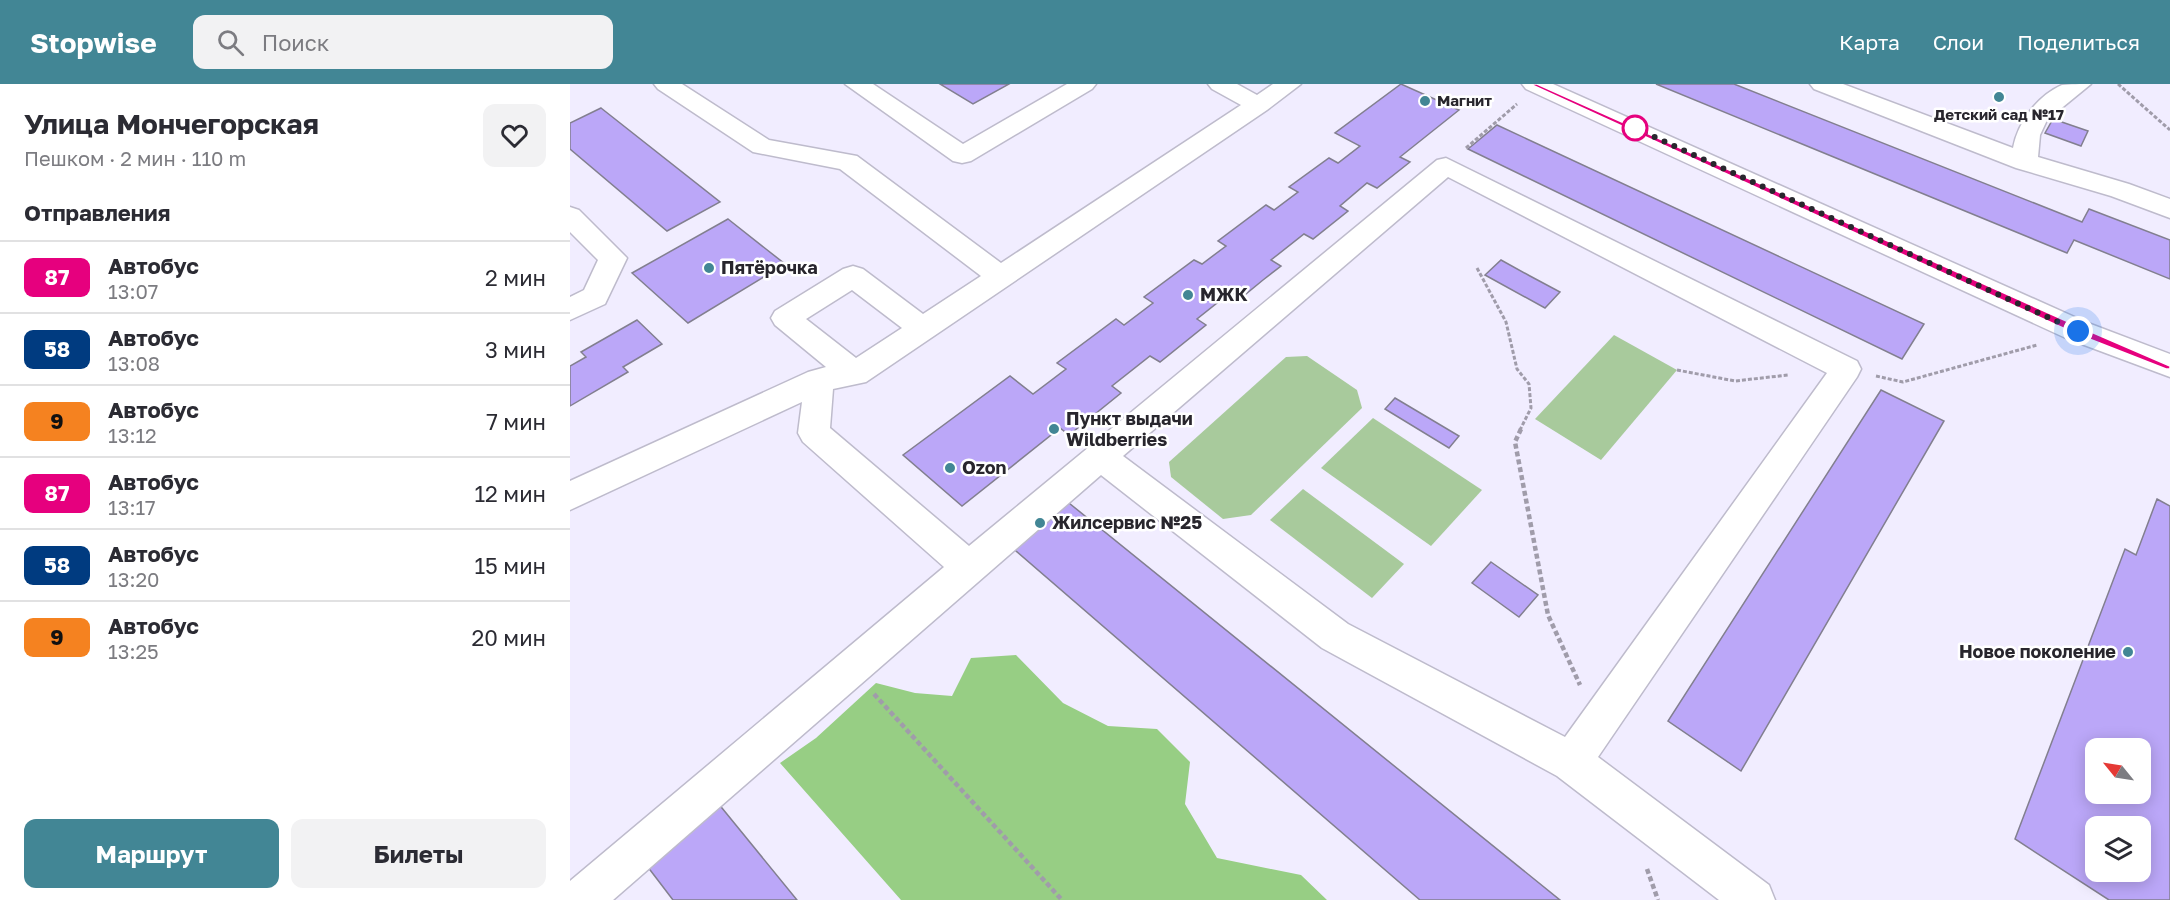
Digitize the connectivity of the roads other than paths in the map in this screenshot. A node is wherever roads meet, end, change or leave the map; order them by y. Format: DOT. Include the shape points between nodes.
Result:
graph roads {
  1 [pos="666,84"];
  2 [pos="857,84"];
  3 [pos="1220,84"];
  4 [pos="1289,84"];
  5 [pos="1534,84"];
  6 [pos="1822,84"];
  7 [pos="2079,84"];
  8 [pos="1080,85"];
  9 [pos="1259,105"];
  10 [pos="2025,162"];
  11 [pos="2170,209"];
  12 [pos="570,216"];
  13 [pos="1001,277"];
  14 [pos="570,310"];
  15 [pos="922,329"];
  16 [pos="2170,366"];
  17 [pos="855,374"];
  18 [pos="819,380"];
  19 [pos="1101,457"];
  20 [pos="570,496"];
  21 [pos="969,567"];
  22 [pos="1571,762"];
  23 [pos="589,898"];
  24 [pos="1754,900"];
  1 -- 13 [label="street" via="762,147 848,162"];
  2 -- 8 [label="street" via="962,155"];
  3 -- 9 [label="street"];
  4 -- 9 [label="street"];
  5 -- 16 [label="street" via="2078,331"];
  6 -- 10 [label="street"];
  7 -- 10 [label="street" via="2042,109 2024,140"];
  9 -- 13 [label="street"];
  10 -- 11 [label="street"];
  12 -- 14 [label="street" via="613,258 595,297"];
  13 -- 15 [label="street"];
  15 -- 17 [label="street"];
  15 -- 17 [label="street" via="853,276 785,318"];
  17 -- 18 [label="street"];
  18 -- 20 [label="street"];
  18 -- 21 [label="street" via="814,433"];
  19 -- 21 [label="street"];
  19 -- 22 [label="street" via="1335,636"];
  19 -- 22 [label="street" via="1446,166 1846,369"];
  21 -- 23 [label="street"];
  22 -- 24 [label="street"];
}
